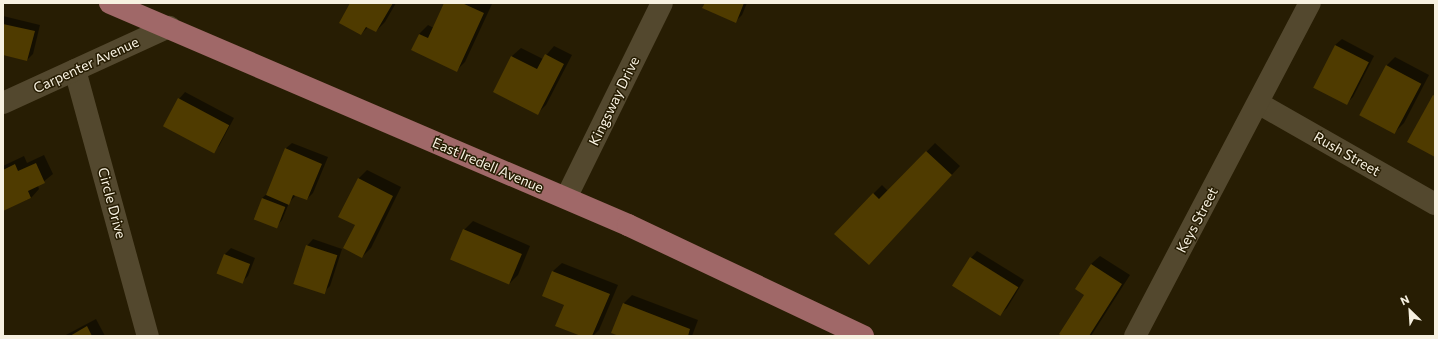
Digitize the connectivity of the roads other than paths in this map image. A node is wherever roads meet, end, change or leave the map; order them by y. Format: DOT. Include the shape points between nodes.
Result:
graph roads {
  1 [pos="110,3"];
  2 [pos="662,3"];
  3 [pos="1310,3"];
  4 [pos="169,27"];
  5 [pos="75,70"];
  6 [pos="3,103"];
  7 [pos="1258,103"];
  8 [pos="566,198"];
  9 [pos="1435,204"];
  10 [pos="148,336"];
  11 [pos="863,336"];
  12 [pos="1136,336"];
  1 -- 4 [label="main road, East Iredell Avenue"];
  2 -- 8 [label="street, Kingsway Drive"];
  3 -- 7 [label="street, Keys Street"];
  4 -- 5 [label="street, Carpenter Avenue"];
  4 -- 8 [label="main road, East Iredell Avenue"];
  5 -- 6 [label="street, Carpenter Avenue"];
  5 -- 10 [label="street, Circle Drive"];
  7 -- 9 [label="street, Rush Street"];
  7 -- 12 [label="street, Keys Street"];
  8 -- 11 [label="main road, East Iredell Avenue"];
}
